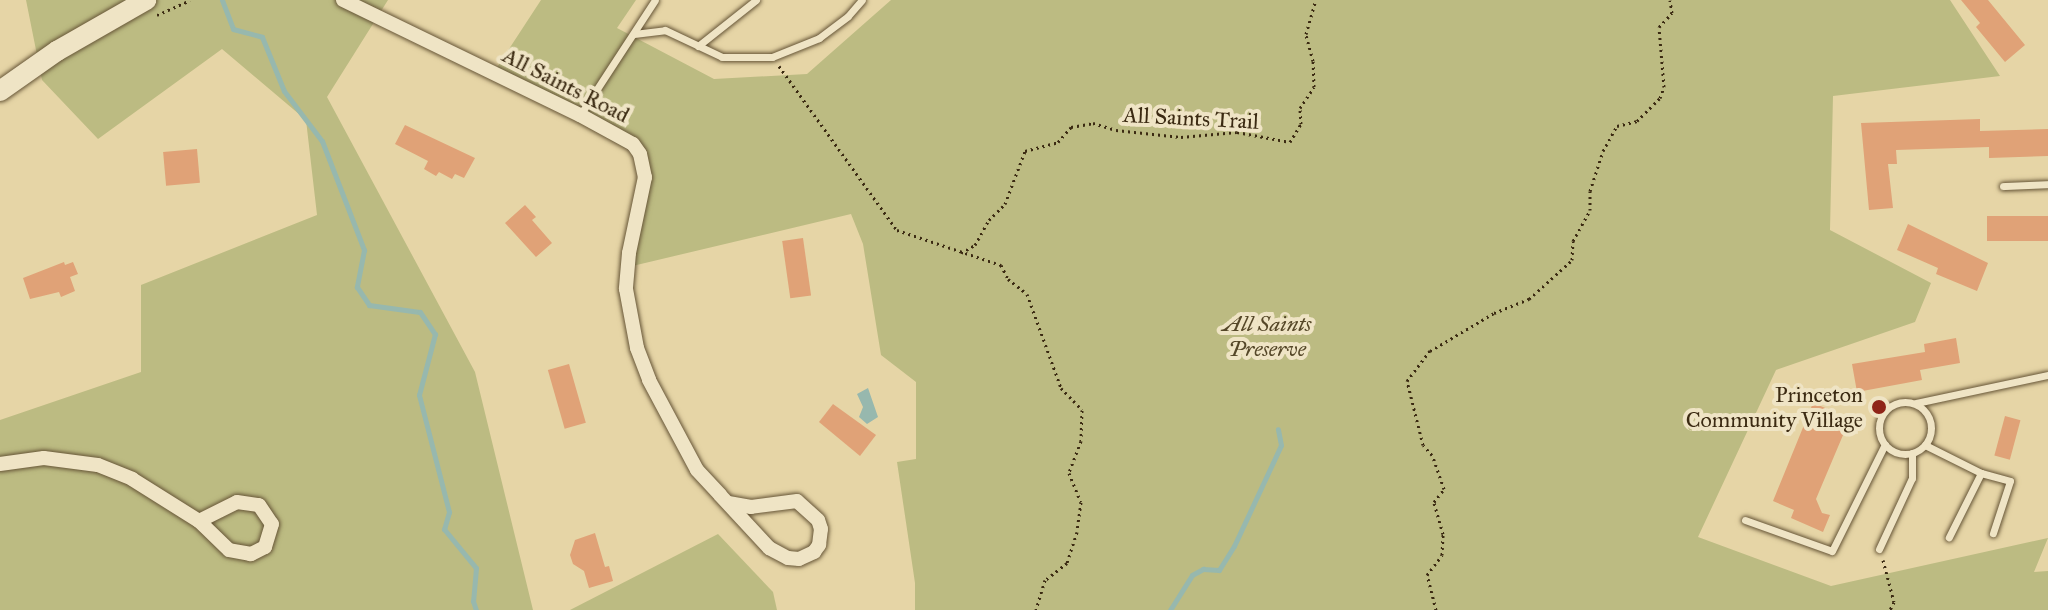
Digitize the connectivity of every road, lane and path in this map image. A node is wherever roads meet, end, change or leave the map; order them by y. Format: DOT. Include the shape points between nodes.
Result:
graph roads {
  1 [pos="146,0"];
  2 [pos="343,0"];
  3 [pos="655,0"];
  4 [pos="756,0"];
  5 [pos="862,0"];
  6 [pos="1316,0"];
  7 [pos="1670,0"];
  8 [pos="634,34"];
  9 [pos="698,46"];
  10 [pos="772,57"];
  11 [pos="0,91"];
  12 [pos="580,115"];
  13 [pos="2048,184"];
  14 [pos="2003,186"];
  15 [pos="961,253"];
  16 [pos="2048,375"];
  17 [pos="1916,403"];
  18 [pos="1885,444"];
  19 [pos="1925,445"];
  20 [pos="1912,453"];
  21 [pos="0,464"];
  22 [pos="1981,473"];
  23 [pos="728,503"];
  24 [pos="1745,520"];
  25 [pos="199,521"];
  26 [pos="1993,533"];
  27 [pos="1949,537"];
  28 [pos="1879,549"];
  29 [pos="1036,610"];
  30 [pos="1436,610"];
  31 [pos="1890,610"];
  1 -- 11 [label="street"];
  2 -- 12 [label="street, All Saints Road"];
  3 -- 8 [label="lane"];
  4 -- 9 [label="lane"];
  5 -- 10 [label="lane" via="819,38"];
  6 -- 15 [label="path, All Saints Trail" via="1306,34 1314,87 1300,108 1301,124 1290,142 1237,132 1181,137 1093,123 1071,127 1058,142 1025,151 1005,204 975,245"];
  7 -- 30 [label="path" via="1672,13 1659,27 1664,87 1660,98 1637,121 1617,126 1603,151 1590,191 1590,210 1573,241 1572,260 1529,299 1430,351 1407,381 1423,445 1444,489 1434,502 1443,534 1442,555 1427,575"];
  8 -- 9 [label="lane" via="674,31"];
  8 -- 12 [label="lane"];
  9 -- 10 [label="lane" via="722,57"];
  10 -- 15 [label="path" via="897,230"];
  12 -- 23 [label="street, All Saints Road" via="633,144 645,164 626,289 637,348 697,470"];
  13 -- 14 [label="lane"];
  15 -- 29 [label="path" via="1001,265 1008,279 1027,294 1061,388 1082,410 1081,441 1069,473 1081,502 1077,532 1067,563 1045,580"];
  16 -- 17 [label="lane"];
  17 -- 18 [label="lane" via="1896,403 1881,416 1879,432"];
  17 -- 19 [label="lane" via="1931,421"];
  18 -- 20 [label="lane" via="1898,453"];
  18 -- 24 [label="lane" via="1832,551"];
  19 -- 20 [label="lane"];
  19 -- 22 [label="lane"];
  20 -- 28 [label="lane" via="1912,478"];
  21 -- 25 [label="street" via="44,458 98,465 132,479"];
  22 -- 26 [label="lane" via="2010,481"];
  22 -- 27 [label="lane"];
  23 -- 23 [label="street, All Saints Road" via="769,548 788,558 806,557 819,545 818,520 797,501 751,507"];
  25 -- 25 [label="street" via="229,550 243,555 265,547 272,532 270,516 252,502 237,502"];
  28 -- 31 [label="path" via="1894,602"];
}
